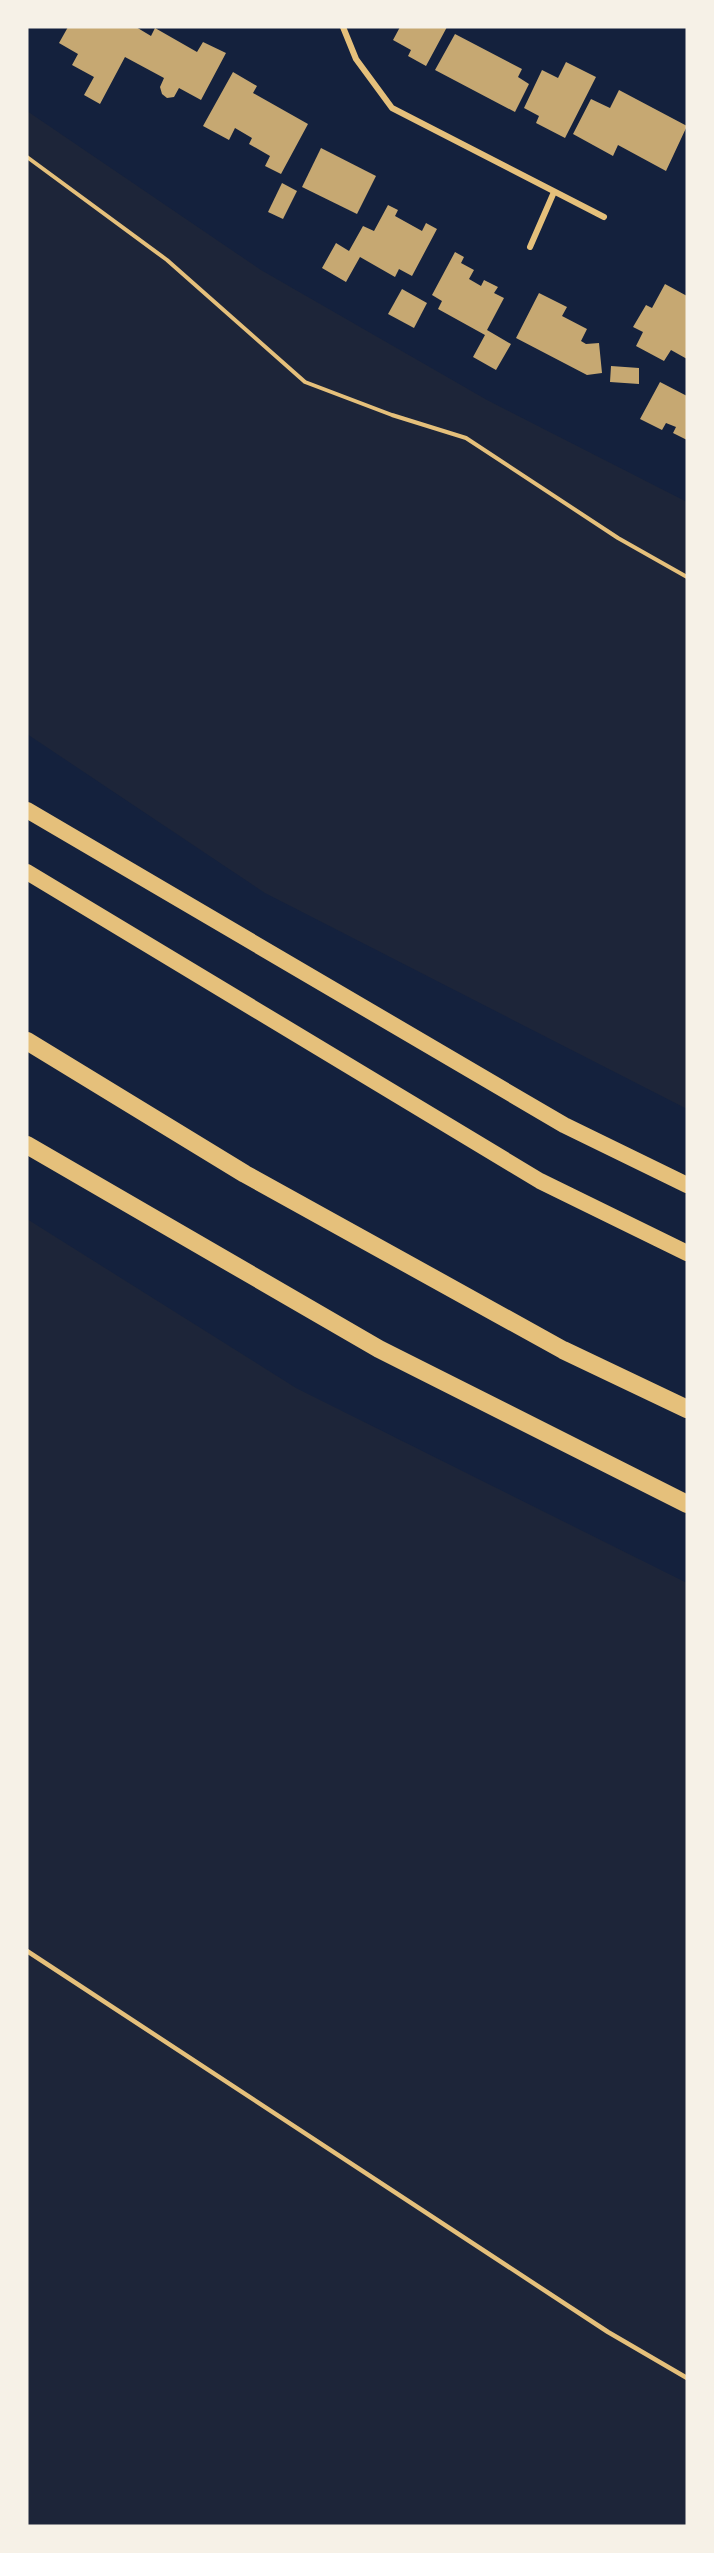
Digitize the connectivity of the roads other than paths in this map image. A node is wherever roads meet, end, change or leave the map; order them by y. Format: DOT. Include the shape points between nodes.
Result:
graph roads {
  1 [pos="343,27"];
  2 [pos="554,192"];
  3 [pos="604,217"];
  4 [pos="530,247"];
  5 [pos="27,810"];
  6 [pos="27,872"];
  7 [pos="27,1041"];
  8 [pos="27,1145"];
  9 [pos="687,1185"];
  10 [pos="687,1253"];
  11 [pos="687,1409"];
  12 [pos="687,1504"];
  13 [pos="27,1950"];
  14 [pos="687,2378"];
  1 -- 2 [label="street" via="356,59 392,108"];
  2 -- 3 [label="street"];
  2 -- 4 [label="street"];
  5 -- 9 [label="highway" via="564,1125"];
  6 -- 10 [label="highway" via="540,1181"];
  7 -- 11 [label="highway" via="255,1180 563,1350"];
  8 -- 12 [label="highway" via="380,1349"];
  13 -- 14 [label="lane" via="608,2332"];
}
